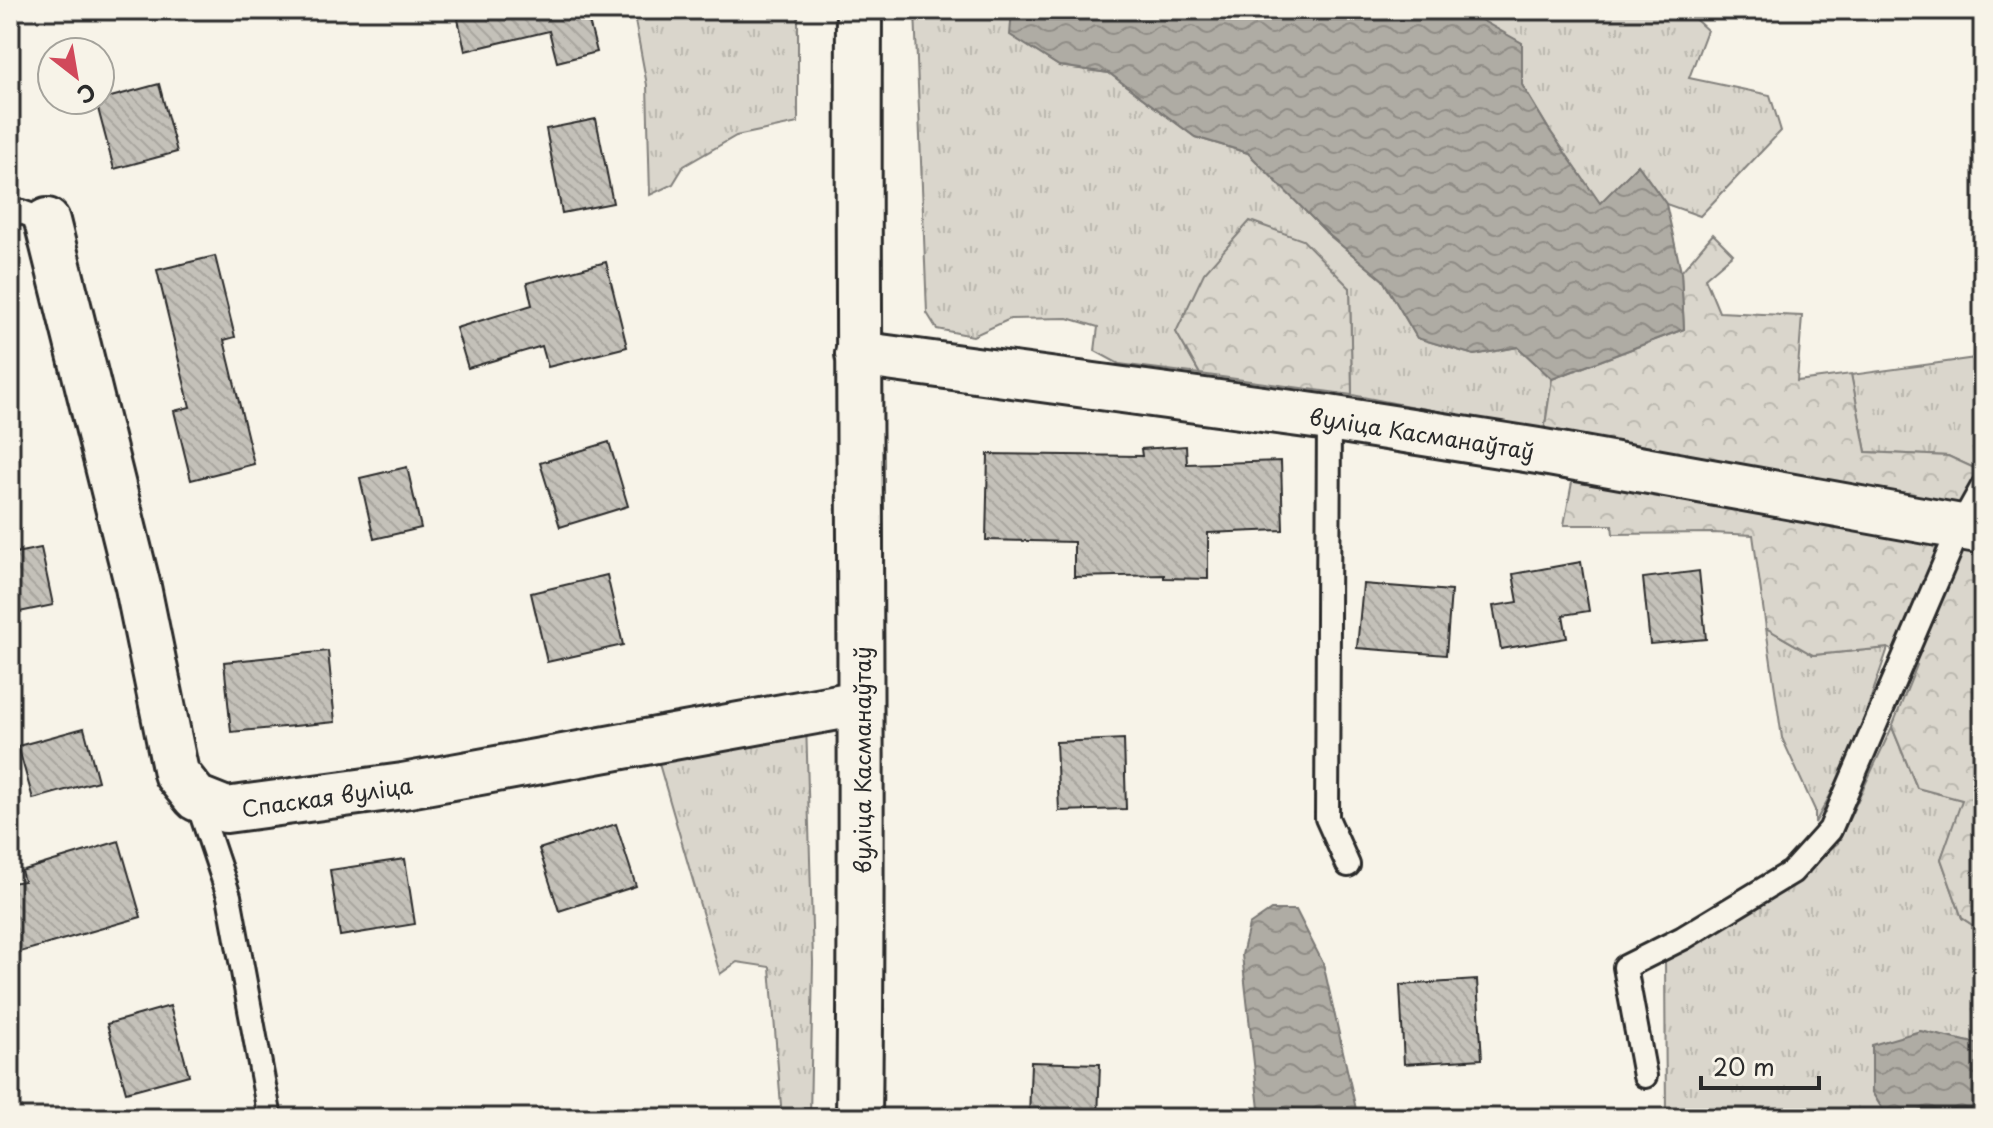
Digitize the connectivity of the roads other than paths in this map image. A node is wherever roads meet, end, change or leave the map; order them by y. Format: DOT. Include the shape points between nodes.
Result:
graph roads {
  1 [pos="859,10"];
  2 [pos="29,214"];
  3 [pos="858,354"];
  4 [pos="1329,418"];
  5 [pos="1983,486"];
  6 [pos="1972,529"];
  7 [pos="860,703"];
  8 [pos="196,798"];
  9 [pos="1348,865"];
  10 [pos="1645,1076"];
  11 [pos="270,1118"];
  12 [pos="859,1118"];
  1 -- 3 [label="street, вуліца Касманаўтаў"];
  2 -- 8 [label="street" via="138,587 176,773"];
  3 -- 4 [label="street, вуліца Касманаўтаў"];
  3 -- 7 [label="street, вуліца Касманаўтаў"];
  4 -- 6 [label="street, вуліца Касманаўтаў"];
  4 -- 9 [label="lane" via="1327,818"];
  5 -- 6 [label="lane"];
  6 -- 10 [label="lane" via="1830,830 1792,872 1625,967"];
  7 -- 8 [label="street, Спаская вуліца" via="403,786 226,810"];
  7 -- 12 [label="street, вуліца Касманаўтаў"];
  8 -- 11 [label="lane" via="229,896"];
}
